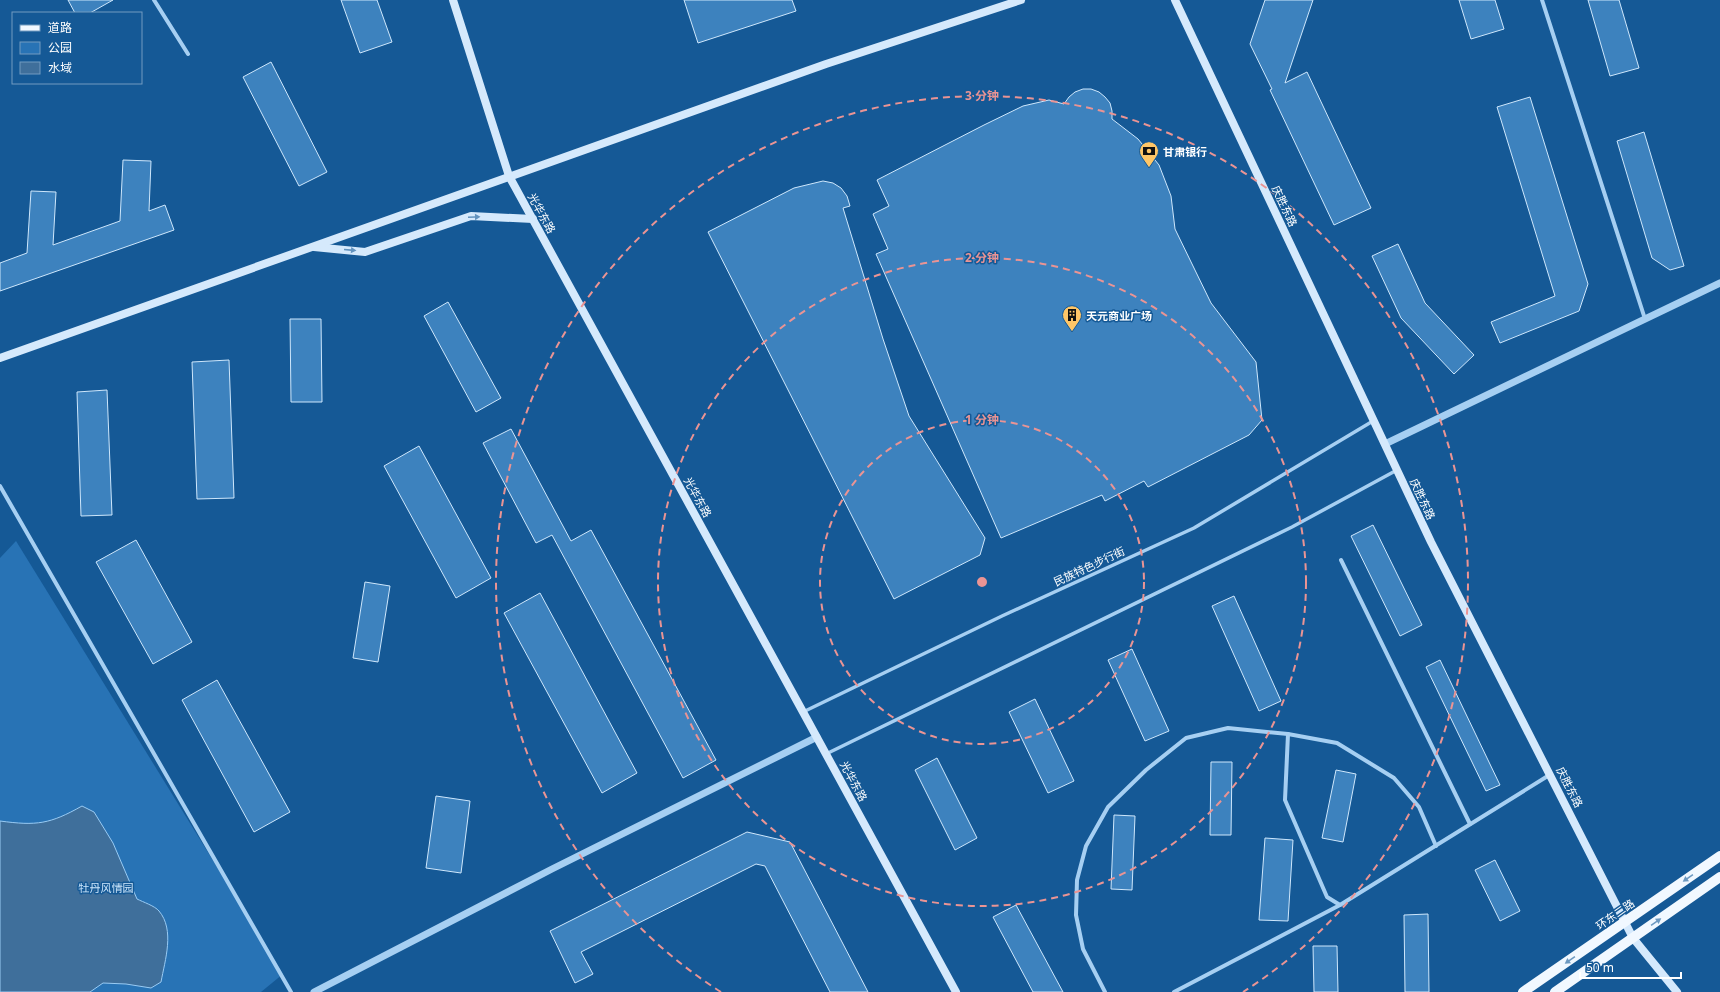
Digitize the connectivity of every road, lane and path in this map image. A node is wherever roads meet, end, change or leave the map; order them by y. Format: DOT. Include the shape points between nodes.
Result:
graph roads {
  1 [pos="154,0"];
  2 [pos="453,0"];
  3 [pos="1021,0"];
  4 [pos="1176,0"];
  5 [pos="1542,0"];
  6 [pos="188,54"];
  7 [pos="509,176"];
  8 [pos="532,219"];
  9 [pos="311,247"];
  10 [pos="1720,283"];
  11 [pos="1644,319"];
  12 [pos="0,358"];
  13 [pos="1374,421"];
  14 [pos="1385,444"];
  15 [pos="1397,470"];
  16 [pos="0,486"];
  17 [pos="1341,560"];
  18 [pos="804,712"];
  19 [pos="1288,734"];
  20 [pos="817,737"];
  21 [pos="826,754"];
  22 [pos="1551,774"];
  23 [pos="1470,824"];
  24 [pos="1436,846"];
  25 [pos="1720,856"];
  26 [pos="1720,877"];
  27 [pos="1340,906"];
  28 [pos="1625,922"];
  29 [pos="1633,938"];
  30 [pos="290,992"];
  31 [pos="314,992"];
  32 [pos="956,992"];
  33 [pos="1105,992"];
  34 [pos="1174,992"];
  35 [pos="1523,992"];
  36 [pos="1555,992"];
  37 [pos="1677,992"];
  1 -- 6 [label="street"];
  2 -- 7 [label="main road, 光华东路"];
  3 -- 7 [label="main road" via="826,64"];
  4 -- 13 [label="main road, 庆胜东路"];
  5 -- 11 [label="street"];
  7 -- 8 [label="main road, 光华东路"];
  7 -- 9 [label="main road"];
  9 -- 8 [label="main road, one-way" via="365,252 471,216"];
  8 -- 18 [label="main road, 光华东路"];
  9 -- 12 [label="main road"];
  10 -- 11 [label="street"];
  11 -- 14 [label="street"];
  13 -- 14 [label="main road, 庆胜东路"];
  13 -- 18 [label="street, 民族特色步行街" via="1194,528 1002,616"];
  14 -- 15 [label="main road, 庆胜东路"];
  15 -- 21 [label="street" via="1292,527"];
  15 -- 22 [label="main road, 庆胜东路" via="1431,542"];
  16 -- 30 [label="street"];
  17 -- 23 [label="street"];
  18 -- 20 [label="main road, 光华东路"];
  19 -- 24 [label="street" via="1337,743 1394,778 1419,807"];
  19 -- 27 [label="street" via="1285,800 1326,897"];
  19 -- 33 [label="street" via="1228,728 1186,738 1146,770 1108,807 1086,846 1077,880 1076,915 1083,949"];
  20 -- 21 [label="main road, 光华东路"];
  20 -- 31 [label="street" via="552,869"];
  21 -- 32 [label="main road, 光华东路"];
  22 -- 23 [label="street"];
  22 -- 28 [label="main road, 庆胜东路"];
  23 -- 24 [label="street"];
  24 -- 27 [label="street"];
  25 -- 28 [label="main road, 环东二路, one-way"];
  29 -- 26 [label="main road, one-way"];
  27 -- 34 [label="street"];
  28 -- 29 [label="main road, 庆胜东路"];
  28 -- 35 [label="main road, 环东二路, one-way"];
  29 -- 36 [label="main road"];
  29 -- 37 [label="main road, 庆胜东路"];
}
